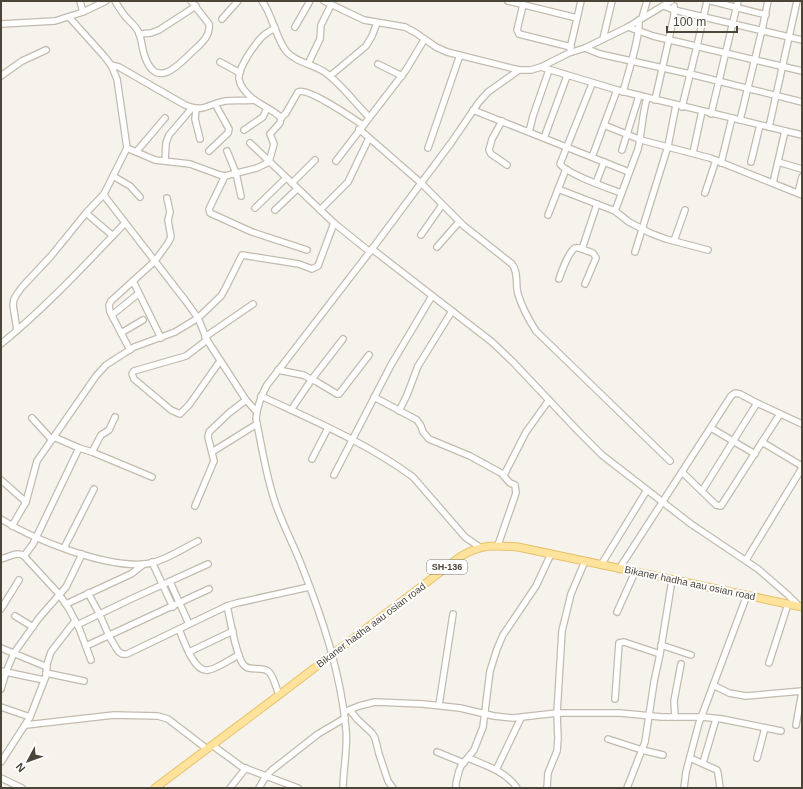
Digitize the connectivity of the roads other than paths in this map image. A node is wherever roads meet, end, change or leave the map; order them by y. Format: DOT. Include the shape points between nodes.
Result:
graph roads {
  1 [pos="80,1"];
  2 [pos="106,1"];
  3 [pos="115,1"];
  4 [pos="191,1"];
  5 [pos="238,1"];
  6 [pos="262,1"];
  7 [pos="310,1"];
  8 [pos="324,1"];
  9 [pos="508,1"];
  10 [pos="581,1"];
  11 [pos="612,1"];
  12 [pos="647,1"];
  13 [pos="672,1"];
  14 [pos="707,1"];
  15 [pos="711,1"];
  16 [pos="768,1"];
  17 [pos="798,1"];
  18 [pos="737,4"];
  19 [pos="331,5"];
  20 [pos="523,5"];
  21 [pos="196,6"];
  22 [pos="664,6"];
  23 [pos="674,10"];
  24 [pos="83,12"];
  25 [pos="766,14"];
  26 [pos="704,16"];
  27 [pos="69,17"];
  28 [pos="577,18"];
  29 [pos="222,19"];
  30 [pos="641,19"];
  31 [pos="377,22"];
  32 [pos="1,24"];
  33 [pos="733,24"];
  34 [pos="628,27"];
  35 [pos="275,28"];
  36 [pos="295,28"];
  37 [pos="762,30"];
  38 [pos="638,31"];
  39 [pos="139,34"];
  40 [pos="790,37"];
  41 [pos="603,39"];
  42 [pos="424,40"];
  43 [pos="669,40"];
  44 [pos="802,40"];
  45 [pos="698,46"];
  46 [pos="571,47"];
  47 [pos="585,48"];
  48 [pos="46,50"];
  49 [pos="726,52"];
  50 [pos="569,53"];
  51 [pos="460,55"];
  52 [pos="755,59"];
  53 [pos="220,62"];
  54 [pos="631,62"];
  55 [pos="308,64"];
  56 [pos="378,64"];
  57 [pos="111,65"];
  58 [pos="784,66"];
  59 [pos="540,67"];
  60 [pos="662,68"];
  61 [pos="519,70"];
  62 [pos="549,70"];
  63 [pos="802,71"];
  64 [pos="240,73"];
  65 [pos="690,74"];
  66 [pos="1,76"];
  67 [pos="330,76"];
  68 [pos="402,76"];
  69 [pos="567,76"];
  70 [pos="719,81"];
  71 [pos="592,84"];
  72 [pos="748,89"];
  73 [pos="620,91"];
  74 [pos="639,96"];
  75 [pos="777,96"];
  76 [pos="647,98"];
  77 [pos="254,100"];
  78 [pos="655,100"];
  79 [pos="802,102"];
  80 [pos="215,104"];
  81 [pos="679,106"];
  82 [pos="194,108"];
  83 [pos="267,108"];
  84 [pos="473,110"];
  85 [pos="702,111"];
  86 [pos="712,114"];
  87 [pos="369,117"];
  88 [pos="165,118"];
  89 [pos="281,118"];
  90 [pos="732,118"];
  91 [pos="740,120"];
  92 [pos="502,121"];
  93 [pos="760,125"];
  94 [pos="604,126"];
  95 [pos="361,127"];
  96 [pos="769,127"];
  97 [pos="244,130"];
  98 [pos="785,131"];
  99 [pos="529,132"];
  100 [pos="802,133"];
  101 [pos="627,135"];
  102 [pos="369,138"];
  103 [pos="544,138"];
  104 [pos="200,139"];
  105 [pos="641,140"];
  106 [pos="250,143"];
  107 [pos="668,146"];
  108 [pos="567,147"];
  109 [pos="127,148"];
  110 [pos="428,148"];
  111 [pos="622,150"];
  112 [pos="210,151"];
  113 [pos="227,151"];
  114 [pos="136,152"];
  115 [pos="693,153"];
  116 [pos="592,157"];
  117 [pos="315,160"];
  118 [pos="165,161"];
  119 [pos="336,161"];
  120 [pos="718,161"];
  121 [pos="269,162"];
  122 [pos="604,162"];
  123 [pos="751,162"];
  124 [pos="778,162"];
  125 [pos="507,165"];
  126 [pos="566,169"];
  127 [pos="802,169"];
  128 [pos="629,172"];
  129 [pos="236,174"];
  130 [pos="113,176"];
  131 [pos="225,176"];
  132 [pos="802,177"];
  133 [pos="286,178"];
  134 [pos="292,183"];
  135 [pos="421,183"];
  136 [pos="596,183"];
  137 [pos="773,183"];
  138 [pos="297,189"];
  139 [pos="558,189"];
  140 [pos="621,193"];
  141 [pos="705,193"];
  142 [pos="104,194"];
  143 [pos="800,194"];
  144 [pos="241,196"];
  145 [pos="140,197"];
  146 [pos="167,198"];
  147 [pos="597,204"];
  148 [pos="442,205"];
  149 [pos="255,208"];
  150 [pos="275,210"];
  151 [pos="320,210"];
  152 [pos="685,210"];
  153 [pos="615,211"];
  154 [pos="86,213"];
  155 [pos="548,215"];
  156 [pos="459,222"];
  157 [pos="125,223"];
  158 [pos="334,223"];
  159 [pos="642,229"];
  160 [pos="421,235"];
  161 [pos="113,236"];
  162 [pos="674,241"];
  163 [pos="437,247"];
  164 [pos="582,249"];
  165 [pos="307,250"];
  166 [pos="371,250"];
  167 [pos="708,250"];
  168 [pos="635,252"];
  169 [pos="155,261"];
  170 [pos="559,279"];
  171 [pos="133,281"];
  172 [pos="585,284"];
  173 [pos="138,294"];
  174 [pos="432,296"];
  175 [pos="253,304"];
  176 [pos="452,312"];
  177 [pos="112,315"];
  178 [pos="198,318"];
  179 [pos="143,320"];
  180 [pos="18,330"];
  181 [pos="121,333"];
  182 [pos="160,338"];
  183 [pos="206,339"];
  184 [pos="343,339"];
  185 [pos="1,344"];
  186 [pos="130,350"];
  187 [pos="369,355"];
  188 [pos="220,361"];
  189 [pos="278,370"];
  190 [pos="312,379"];
  191 [pos="261,396"];
  192 [pos="374,397"];
  193 [pos="246,400"];
  194 [pos="549,400"];
  195 [pos="757,403"];
  196 [pos="291,410"];
  197 [pos="256,411"];
  198 [pos="399,411"];
  199 [pos="780,414"];
  200 [pos="115,417"];
  201 [pos="32,418"];
  202 [pos="257,424"];
  203 [pos="802,424"];
  204 [pos="328,428"];
  205 [pos="711,428"];
  206 [pos="53,439"];
  207 [pos="352,440"];
  208 [pos="734,441"];
  209 [pos="762,442"];
  210 [pos="79,448"];
  211 [pos="92,452"];
  212 [pos="212,452"];
  213 [pos="755,454"];
  214 [pos="312,459"];
  215 [pos="670,461"];
  216 [pos="802,467"];
  217 [pos="682,472"];
  218 [pos="334,475"];
  219 [pos="504,475"];
  220 [pos="152,478"];
  221 [pos="1,480"];
  222 [pos="94,489"];
  223 [pos="647,490"];
  224 [pos="702,492"];
  225 [pos="26,502"];
  226 [pos="662,502"];
  227 [pos="195,506"];
  228 [pos="1,519"];
  229 [pos="12,526"];
  230 [pos="36,538"];
  231 [pos="198,541"];
  232 [pos="498,545"];
  233 [pos="64,548"];
  234 [pos="481,548"];
  235 [pos="82,554"];
  236 [pos="551,554"];
  237 [pos="24,556"];
  238 [pos="1,559"];
  239 [pos="746,560"];
  240 [pos="585,561"];
  241 [pos="152,562"];
  242 [pos="144,564"];
  243 [pos="208,564"];
  244 [pos="601,565"];
  245 [pos="619,568"];
  246 [pos="634,572"];
  247 [pos="19,580"];
  248 [pos="672,580"];
  249 [pos="170,582"];
  250 [pos="162,585"];
  251 [pos="309,587"];
  252 [pos="209,589"];
  253 [pos="88,593"];
  254 [pos="59,594"];
  255 [pos="747,595"];
  256 [pos="180,603"];
  257 [pos="66,604"];
  258 [pos="788,604"];
  259 [pos="173,606"];
  260 [pos="227,606"];
  261 [pos="800,606"];
  262 [pos="1,609"];
  263 [pos="617,612"];
  264 [pos="99,614"];
  265 [pos="453,614"];
  266 [pos="15,616"];
  267 [pos="76,623"];
  268 [pos="189,624"];
  269 [pos="33,627"];
  270 [pos="179,629"];
  271 [pos="233,631"];
  272 [pos="109,636"];
  273 [pos="661,645"];
  274 [pos="86,646"];
  275 [pos="1,648"];
  276 [pos="14,652"];
  277 [pos="189,652"];
  278 [pos="660,654"];
  279 [pos="239,655"];
  280 [pos="332,655"];
  281 [pos="691,655"];
  282 [pos="91,660"];
  283 [pos="769,663"];
  284 [pos="681,664"];
  285 [pos="46,670"];
  286 [pos="3,672"];
  287 [pos="44,680"];
  288 [pos="84,681"];
  289 [pos="713,685"];
  290 [pos="1,689"];
  291 [pos="802,692"];
  292 [pos="279,695"];
  293 [pos="615,699"];
  294 [pos="439,706"];
  295 [pos="1,707"];
  296 [pos="350,710"];
  297 [pos="557,712"];
  298 [pos="484,714"];
  299 [pos="344,715"];
  300 [pos="648,716"];
  301 [pos="675,716"];
  302 [pos="30,717"];
  303 [pos="702,717"];
  304 [pos="521,718"];
  305 [pos="716,719"];
  306 [pos="26,725"];
  307 [pos="796,725"];
  308 [pos="766,728"];
  309 [pos="781,731"];
  310 [pos="608,740"];
  311 [pos="209,747"];
  312 [pos="642,750"];
  313 [pos="437,752"];
  314 [pos="663,755"];
  315 [pos="690,758"];
  316 [pos="757,758"];
  317 [pos="466,760"];
  318 [pos="1,762"];
  319 [pos="703,763"];
  320 [pos="246,768"];
  321 [pos="496,770"];
  322 [pos="266,776"];
  323 [pos="1,778"];
  324 [pos="22,788"];
  325 [pos="154,788"];
  326 [pos="230,788"];
  327 [pos="259,788"];
  328 [pos="298,788"];
  329 [pos="343,788"];
  330 [pos="393,788"];
  331 [pos="456,788"];
  332 [pos="517,788"];
  333 [pos="546,788"];
  334 [pos="627,788"];
  335 [pos="684,788"];
  336 [pos="720,788"];
  1 -- 24 [label="street"];
  2 -- 24 [label="street"];
  3 -- 39 [label="street"];
  4 -- 21 [label="street"];
  5 -- 29 [label="street"];
  6 -- 35 [label="street" via="270,13"];
  7 -- 36 [label="street"];
  8 -- 19 [label="street"];
  9 -- 20 [label="street"];
  10 -- 28 [label="street"];
  11 -- 41 [label="street"];
  12 -- 30 [label="street"];
  13 -- 22 [label="street"];
  13 -- 23 [label="street"];
  14 -- 26 [label="street"];
  15 -- 18 [label="street"];
  16 -- 25 [label="street"];
  17 -- 40 [label="street"];
  18 -- 25 [label="street"];
  18 -- 33 [label="street"];
  19 -- 31 [label="street" via="356,17"];
  19 -- 55 [label="street" via="321,25 320,39"];
  20 -- 28 [label="street"];
  20 -- 46 [label="street" via="517,30 519,34"];
  21 -- 39 [label="street" via="159,30"];
  21 -- 39 [label="street" via="209,24 207,36 182,62 168,72 162,74 150,66"];
  22 -- 23 [label="street"];
  22 -- 30 [label="street"];
  23 -- 26 [label="street"];
  23 -- 43 [label="street"];
  24 -- 27 [label="street"];
  25 -- 37 [label="street"];
  26 -- 33 [label="street"];
  26 -- 45 [label="street"];
  27 -- 32 [label="street" via="55,21"];
  27 -- 57 [label="street"];
  28 -- 46 [label="street"];
  30 -- 34 [label="street"];
  30 -- 38 [label="street"];
  31 -- 42 [label="street" via="405,27"];
  31 -- 67 [label="street" via="366,46"];
  33 -- 37 [label="street"];
  33 -- 49 [label="street"];
  34 -- 38 [label="street"];
  34 -- 41 [label="street"];
  35 -- 55 [label="street" via="286,50"];
  35 -- 64 [label="street" via="260,39"];
  37 -- 40 [label="street"];
  37 -- 52 [label="street"];
  38 -- 43 [label="street"];
  38 -- 54 [label="street"];
  40 -- 44 [label="street"];
  40 -- 58 [label="street"];
  41 -- 47 [label="street"];
  42 -- 51 [label="street" via="442,50"];
  42 -- 68 [label="street"];
  43 -- 45 [label="street"];
  43 -- 60 [label="street"];
  45 -- 49 [label="street"];
  45 -- 65 [label="street"];
  46 -- 50 [label="street"];
  47 -- 50 [label="street"];
  47 -- 54 [label="street"];
  48 -- 66 [label="street" via="22,61"];
  49 -- 52 [label="street"];
  49 -- 70 [label="street"];
  50 -- 59 [label="street"];
  51 -- 61 [label="street"];
  51 -- 110 [label="street"];
  52 -- 58 [label="street"];
  52 -- 72 [label="street"];
  53 -- 64 [label="street"];
  54 -- 60 [label="street"];
  54 -- 73 [label="street"];
  55 -- 67 [label="street"];
  56 -- 68 [label="street"];
  57 -- 82 [label="street" via="120,67"];
  57 -- 109 [label="street" via="117,79"];
  58 -- 63 [label="street"];
  58 -- 75 [label="street"];
  59 -- 61 [label="street"];
  59 -- 62 [label="street"];
  60 -- 65 [label="street"];
  60 -- 78 [label="street"];
  61 -- 84 [label="street" via="488,92"];
  62 -- 69 [label="street"];
  62 -- 99 [label="street"];
  64 -- 77 [label="street" via="241,84"];
  65 -- 70 [label="street"];
  65 -- 81 [label="street"];
  67 -- 87 [label="street"];
  68 -- 87 [label="street"];
  69 -- 71 [label="street"];
  69 -- 103 [label="street"];
  70 -- 72 [label="street"];
  70 -- 86 [label="street"];
  71 -- 73 [label="street"];
  71 -- 108 [label="street"];
  72 -- 75 [label="street"];
  72 -- 91 [label="street"];
  73 -- 74 [label="street"];
  73 -- 94 [label="street"];
  74 -- 76 [label="street"];
  74 -- 101 [label="street"];
  75 -- 79 [label="street"];
  75 -- 96 [label="street"];
  76 -- 78 [label="street"];
  76 -- 105 [label="street"];
  77 -- 80 [label="street"];
  77 -- 83 [label="street"];
  78 -- 81 [label="street"];
  80 -- 82 [label="street" via="207,108"];
  80 -- 112 [label="street" via="229,131"];
  81 -- 85 [label="street"];
  81 -- 107 [label="street"];
  82 -- 104 [label="street"];
  82 -- 118 [label="street" via="169,135"];
  83 -- 89 [label="street"];
  83 -- 97 [label="street" via="263,117"];
  84 -- 92 [label="street"];
  84 -- 135 [label="street"];
  85 -- 86 [label="street"];
  85 -- 115 [label="street"];
  86 -- 90 [label="street"];
  87 -- 95 [label="street"];
  88 -- 114 [label="street"];
  89 -- 95 [label="street" via="301,90 320,98"];
  89 -- 121 [label="street" via="280,123 270,134 274,144"];
  90 -- 91 [label="street"];
  90 -- 120 [label="street"];
  91 -- 93 [label="street"];
  92 -- 99 [label="street"];
  92 -- 125 [label="street" via="492,138 489,150"];
  93 -- 96 [label="street"];
  93 -- 123 [label="street"];
  94 -- 101 [label="street"];
  94 -- 116 [label="street"];
  95 -- 102 [label="street"];
  95 -- 119 [label="street"];
  96 -- 98 [label="street"];
  98 -- 100 [label="street"];
  98 -- 124 [label="street"];
  99 -- 103 [label="street"];
  101 -- 105 [label="street"];
  101 -- 111 [label="street"];
  102 -- 135 [label="street"];
  102 -- 151 [label="street" via="348,182"];
  103 -- 108 [label="street"];
  105 -- 107 [label="street"];
  105 -- 128 [label="street"];
  106 -- 121 [label="street"];
  107 -- 115 [label="street"];
  107 -- 159 [label="street"];
  108 -- 116 [label="street"];
  108 -- 126 [label="street" via="560,164"];
  109 -- 114 [label="street"];
  109 -- 130 [label="street"];
  113 -- 129 [label="street"];
  114 -- 118 [label="street" via="155,160"];
  115 -- 120 [label="street"];
  116 -- 122 [label="street"];
  117 -- 134 [label="street"];
  118 -- 131 [label="street" via="190,164"];
  120 -- 137 [label="street"];
  120 -- 141 [label="street"];
  121 -- 129 [label="street"];
  121 -- 133 [label="street"];
  122 -- 128 [label="street"];
  122 -- 136 [label="street"];
  124 -- 127 [label="street"];
  124 -- 137 [label="street"];
  126 -- 136 [label="street"];
  126 -- 139 [label="street"];
  128 -- 140 [label="street"];
  129 -- 131 [label="street"];
  129 -- 144 [label="street"];
  130 -- 142 [label="street"];
  130 -- 145 [label="street" via="130,186"];
  131 -- 165 [label="street" via="209,209 210,213 252,232"];
  132 -- 143 [label="street"];
  133 -- 134 [label="street"];
  133 -- 149 [label="street"];
  134 -- 138 [label="street"];
  135 -- 148 [label="street"];
  135 -- 166 [label="street"];
  136 -- 140 [label="street"];
  137 -- 143 [label="street"];
  138 -- 150 [label="street"];
  138 -- 151 [label="street"];
  139 -- 147 [label="street"];
  139 -- 155 [label="street"];
  140 -- 153 [label="street"];
  142 -- 154 [label="street"];
  142 -- 157 [label="street"];
  146 -- 169 [label="street" via="170,238"];
  147 -- 153 [label="street"];
  147 -- 164 [label="street"];
  148 -- 156 [label="street"];
  148 -- 160 [label="street"];
  151 -- 158 [label="street"];
  152 -- 162 [label="street"];
  153 -- 159 [label="street"];
  154 -- 161 [label="street"];
  154 -- 180 [label="street" via="51,256 22,286 14,299"];
  156 -- 163 [label="street"];
  156 -- 215 [label="street" via="514,267 517,292 536,331"];
  157 -- 161 [label="street"];
  157 -- 169 [label="street"];
  158 -- 166 [label="street"];
  158 -- 178 [label="street" via="315,269 242,255 225,289"];
  159 -- 162 [label="street"];
  159 -- 168 [label="street"];
  161 -- 180 [label="street" via="35,316"];
  162 -- 167 [label="street"];
  164 -- 170 [label="street" via="573,249"];
  164 -- 172 [label="street" via="593,253 596,258"];
  166 -- 174 [label="street"];
  166 -- 189 [label="street"];
  169 -- 171 [label="street"];
  169 -- 178 [label="street"];
  171 -- 173 [label="street"];
  171 -- 177 [label="street" via="111,301 109,309"];
  173 -- 177 [label="street"];
  173 -- 182 [label="street"];
  174 -- 176 [label="street"];
  174 -- 192 [label="street"];
  175 -- 183 [label="street"];
  176 -- 194 [label="street" via="492,342"];
  176 -- 198 [label="street" via="418,366"];
  177 -- 181 [label="street"];
  178 -- 182 [label="street" via="183,329"];
  178 -- 183 [label="street"];
  179 -- 181 [label="street"];
  180 -- 185 [label="street"];
  181 -- 186 [label="street"];
  182 -- 186 [label="street"];
  183 -- 188 [label="street"];
  183 -- 188 [label="street" via="186,356 134,371 134,379 171,410 180,414"];
  184 -- 190 [label="street"];
  186 -- 206 [label="street" via="106,365 96,376"];
  187 -- 190 [label="street" via="339,394"];
  188 -- 193 [label="street"];
  189 -- 190 [label="street"];
  189 -- 191 [label="street"];
  190 -- 196 [label="street"];
  191 -- 196 [label="street"];
  191 -- 197 [label="street"];
  192 -- 198 [label="street"];
  192 -- 207 [label="street"];
  193 -- 197 [label="street"];
  193 -- 212 [label="street" via="209,432"];
  194 -- 219 [label="street" via="526,432"];
  194 -- 223 [label="street" via="602,454"];
  195 -- 199 [label="street"];
  195 -- 205 [label="street" via="735,393"];
  195 -- 208 [label="street"];
  196 -- 204 [label="street"];
  197 -- 202 [label="street"];
  198 -- 219 [label="street" via="420,423 422,432 429,439 470,456"];
  199 -- 203 [label="street"];
  199 -- 209 [label="street"];
  200 -- 211 [label="street" via="110,430 101,435"];
  201 -- 206 [label="street"];
  202 -- 212 [label="street"];
  202 -- 251 [label="street" via="276,505"];
  204 -- 207 [label="street"];
  204 -- 214 [label="street"];
  205 -- 208 [label="street"];
  205 -- 217 [label="street"];
  206 -- 210 [label="street"];
  206 -- 225 [label="street" via="37,461"];
  207 -- 218 [label="street"];
  207 -- 234 [label="street" via="413,477 465,537"];
  208 -- 213 [label="street"];
  208 -- 224 [label="street"];
  209 -- 213 [label="street"];
  209 -- 216 [label="street"];
  210 -- 211 [label="street"];
  210 -- 230 [label="street"];
  211 -- 220 [label="street"];
  212 -- 227 [label="street" via="213,466"];
  213 -- 224 [label="street" via="721,506 716,505"];
  216 -- 239 [label="street"];
  217 -- 224 [label="street"];
  217 -- 226 [label="street"];
  219 -- 232 [label="street" via="515,485 516,493"];
  221 -- 225 [label="street"];
  222 -- 233 [label="street"];
  223 -- 226 [label="street"];
  223 -- 244 [label="street"];
  225 -- 229 [label="street"];
  226 -- 239 [label="street"];
  226 -- 245 [label="street"];
  228 -- 229 [label="street"];
  229 -- 230 [label="street"];
  230 -- 233 [label="street"];
  230 -- 237 [label="street"];
  231 -- 241 [label="street"];
  232 -- 234 [label="main road, Bikaner hadha aau osian road / SH-136"];
  232 -- 236 [label="main road, Bikaner hadha aau osian road / SH-136"];
  233 -- 235 [label="street"];
  234 -- 280 [label="main road, Bikaner hadha aau osian road / SH-136" via="471,550 460,557"];
  235 -- 242 [label="street" via="106,561"];
  235 -- 254 [label="street" via="74,573"];
  236 -- 240 [label="main road, Bikaner hadha aau osian road / SH-136"];
  236 -- 298 [label="street" via="536,586 503,635 497,649 490,671"];
  237 -- 238 [label="street" via="15,554"];
  237 -- 254 [label="street"];
  239 -- 261 [label="street"];
  240 -- 244 [label="main road, Bikaner hadha aau osian road / SH-136"];
  240 -- 297 [label="street" via="571,594 562,631"];
  241 -- 242 [label="street"];
  241 -- 250 [label="street"];
  242 -- 253 [label="street" via="131,574"];
  243 -- 249 [label="street"];
  244 -- 245 [label="main road, Bikaner hadha aau osian road / SH-136"];
  245 -- 246 [label="main road, Bikaner hadha aau osian road / SH-136"];
  246 -- 248 [label="main road, Bikaner hadha aau osian road / SH-136"];
  246 -- 263 [label="street"];
  247 -- 262 [label="street"];
  248 -- 255 [label="main road, Bikaner hadha aau osian road / SH-136"];
  248 -- 273 [label="street"];
  249 -- 250 [label="street"];
  249 -- 256 [label="street"];
  250 -- 259 [label="street"];
  250 -- 264 [label="street"];
  251 -- 260 [label="street"];
  251 -- 280 [label="street"];
  252 -- 256 [label="street"];
  253 -- 257 [label="street"];
  253 -- 264 [label="street"];
  254 -- 257 [label="street"];
  254 -- 269 [label="street"];
  255 -- 258 [label="main road, Bikaner hadha aau osian road / SH-136"];
  255 -- 289 [label="street"];
  256 -- 259 [label="street"];
  256 -- 268 [label="street"];
  257 -- 267 [label="street"];
  258 -- 261 [label="main road, Bikaner hadha aau osian road / SH-136"];
  258 -- 283 [label="street"];
  259 -- 272 [label="street"];
  260 -- 268 [label="street"];
  260 -- 271 [label="street"];
  264 -- 267 [label="street"];
  264 -- 272 [label="street"];
  265 -- 294 [label="street"];
  266 -- 269 [label="street"];
  267 -- 274 [label="street"];
  267 -- 285 [label="street" via="53,649"];
  268 -- 270 [label="street"];
  269 -- 276 [label="street"];
  270 -- 272 [label="street" via="127,654 118,651"];
  270 -- 277 [label="street"];
  271 -- 277 [label="street"];
  271 -- 279 [label="street"];
  272 -- 274 [label="street"];
  273 -- 278 [label="street"];
  273 -- 281 [label="street"];
  274 -- 282 [label="street"];
  275 -- 276 [label="street"];
  276 -- 285 [label="street"];
  276 -- 286 [label="street"];
  277 -- 279 [label="street" via="197,666 207,671"];
  278 -- 293 [label="street" via="624,642 619,643"];
  278 -- 300 [label="street"];
  279 -- 292 [label="street" via="245,666 268,671"];
  280 -- 292 [label="main road, Bikaner hadha aau osian road / SH-136"];
  280 -- 299 [label="street"];
  284 -- 301 [label="street" via="674,701"];
  285 -- 287 [label="street"];
  285 -- 288 [label="street"];
  286 -- 287 [label="street"];
  286 -- 290 [label="street"];
  287 -- 302 [label="street"];
  289 -- 291 [label="street" via="729,693 746,696"];
  289 -- 303 [label="street"];
  291 -- 307 [label="street"];
  292 -- 311 [label="main road, Bikaner hadha aau osian road / SH-136"];
  294 -- 296 [label="street" via="375,702"];
  294 -- 298 [label="street"];
  295 -- 302 [label="street"];
  296 -- 299 [label="street"];
  296 -- 330 [label="street" via="375,738 388,781"];
  297 -- 300 [label="street"];
  297 -- 304 [label="street"];
  297 -- 333 [label="street" via="557,751 548,773"];
  298 -- 304 [label="street"];
  298 -- 317 [label="street" via="480,738"];
  299 -- 322 [label="street"];
  299 -- 329 [label="street" via="347,732"];
  300 -- 301 [label="street"];
  300 -- 312 [label="street"];
  301 -- 303 [label="street"];
  302 -- 306 [label="street"];
  303 -- 305 [label="street"];
  303 -- 315 [label="street"];
  304 -- 321 [label="street"];
  305 -- 308 [label="street"];
  305 -- 319 [label="street"];
  306 -- 311 [label="street" via="114,715 158,716 168,719"];
  306 -- 318 [label="street"];
  308 -- 309 [label="street"];
  308 -- 316 [label="street"];
  310 -- 312 [label="street"];
  311 -- 320 [label="street"];
  311 -- 325 [label="main road, Bikaner hadha aau osian road / SH-136"];
  312 -- 314 [label="street"];
  312 -- 334 [label="street"];
  313 -- 317 [label="street"];
  315 -- 319 [label="street"];
  315 -- 335 [label="street"];
  317 -- 321 [label="street"];
  317 -- 331 [label="street" via="459,771"];
  319 -- 336 [label="street" via="717,770"];
  320 -- 322 [label="street"];
  320 -- 326 [label="street"];
  321 -- 332 [label="street"];
  322 -- 327 [label="street"];
  322 -- 328 [label="street"];
  323 -- 324 [label="street"];
}
